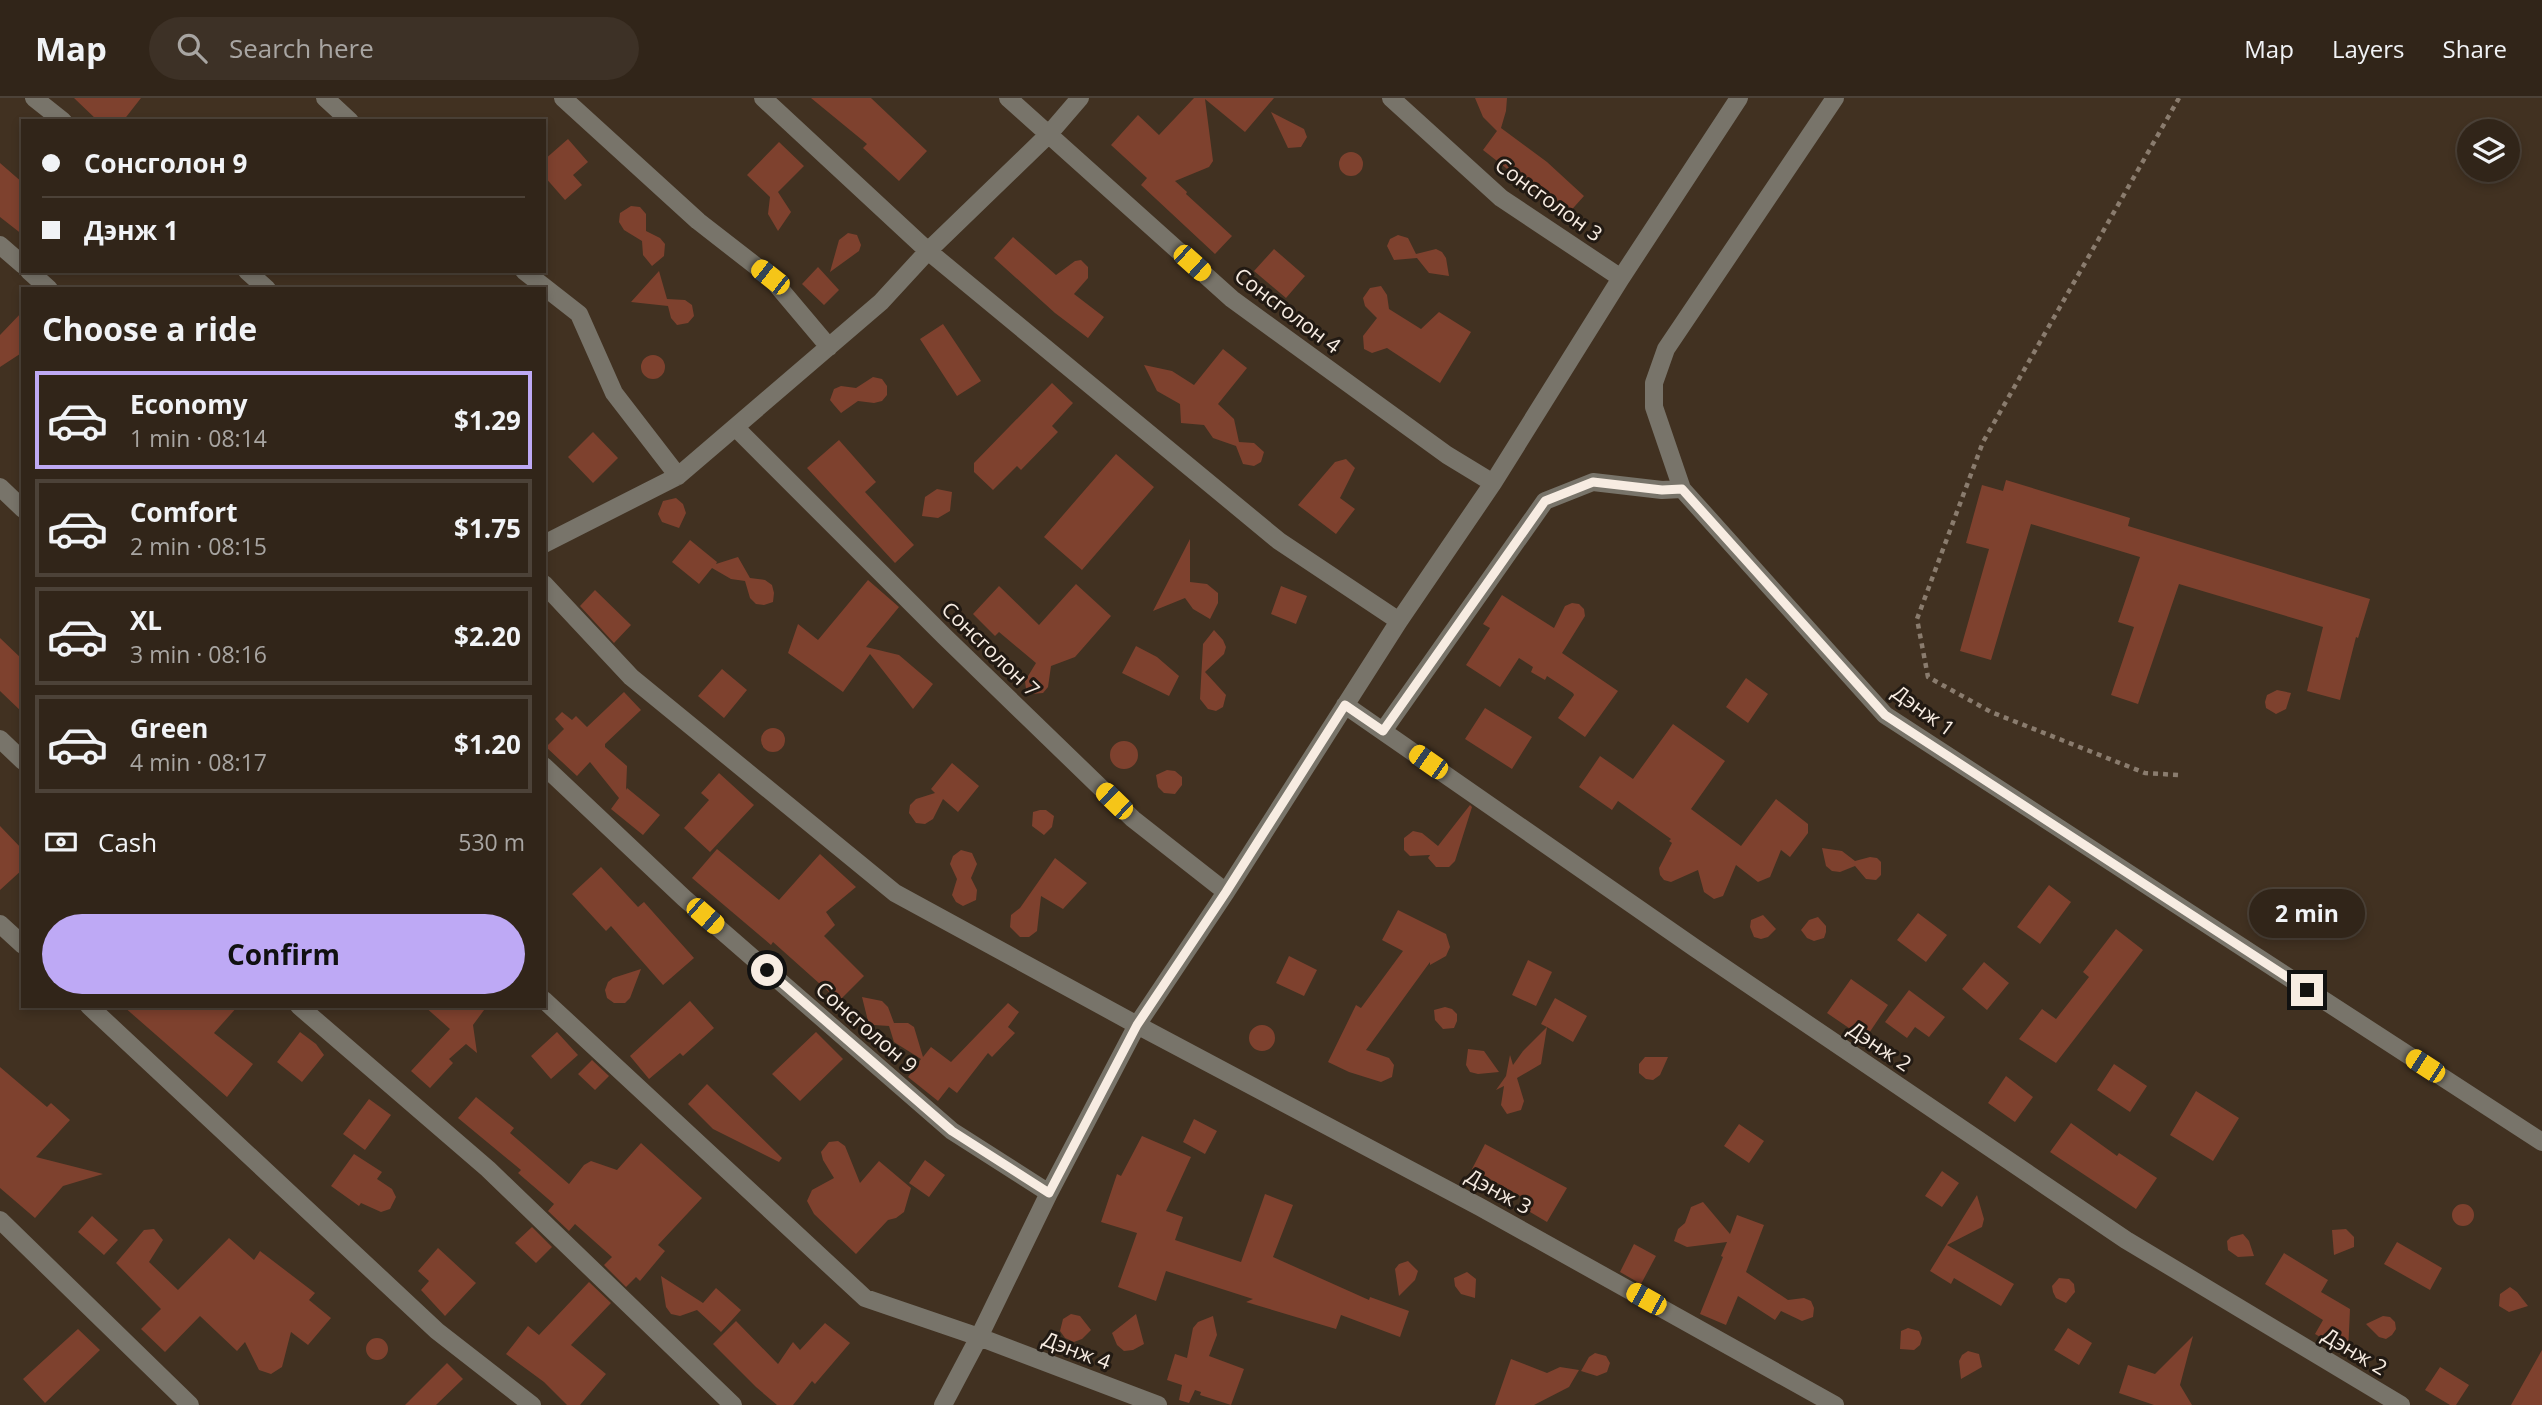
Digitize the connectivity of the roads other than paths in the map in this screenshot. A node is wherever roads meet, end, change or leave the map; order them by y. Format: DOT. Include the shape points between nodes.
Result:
graph roads {
  1 [pos="34,98"];
  2 [pos="324,98"];
  3 [pos="563,98"];
  4 [pos="763,98"];
  5 [pos="1008,98"];
  6 [pos="1080,98"];
  7 [pos="1391,98"];
  8 [pos="1739,98"];
  9 [pos="1835,98"];
  10 [pos="61,119"];
  11 [pos="347,119"];
  12 [pos="1049,134"];
  13 [pos="0,245"];
  14 [pos="928,251"];
  15 [pos="21,263"];
  16 [pos="31,273"];
  17 [pos="249,273"];
  18 [pos="527,273"];
  19 [pos="1621,278"];
  20 [pos="47,287"];
  21 [pos="265,287"];
  22 [pos="544,287"];
  23 [pos="546,288"];
  24 [pos="828,347"];
  25 [pos="735,427"];
  26 [pos="678,476"];
  27 [pos="1493,483"];
  28 [pos="0,487"];
  29 [pos="1682,489"];
  30 [pos="21,507"];
  31 [pos="546,543"];
  32 [pos="546,586"];
  33 [pos="1399,621"];
  34 [pos="1345,705"];
  35 [pos="1383,731"];
  36 [pos="0,739"];
  37 [pos="21,759"];
  38 [pos="546,768"];
  39 [pos="1226,892"];
  40 [pos="8,928"];
  41 [pos="21,943"];
  42 [pos="546,1002"];
  43 [pos="91,1008"];
  44 [pos="301,1008"];
  45 [pos="1137,1025"];
  46 [pos="2542,1142"];
  47 [pos="1049,1193"];
  48 [pos="0,1220"];
  49 [pos="979,1337"];
  50 [pos="190,1405"];
  51 [pos="532,1405"];
  52 [pos="733,1405"];
  53 [pos="943,1405"];
  54 [pos="1158,1405"];
  55 [pos="1835,1405"];
  56 [pos="2401,1405"];
  1 -- 10 [label="street"];
  2 -- 11 [label="street"];
  3 -- 24 [label="street" via="698,221 770,277"];
  4 -- 14 [label="street"];
  5 -- 12 [label="street, Сонсголон 4"];
  6 -- 12 [label="street"];
  7 -- 19 [label="street, Сонсголон 3" via="1501,198"];
  8 -- 19 [label="street"];
  9 -- 29 [label="street" via="1666,349 1654,383 1654,407"];
  12 -- 14 [label="street"];
  12 -- 27 [label="street, Сонсголон 4" via="1232,299 1447,455"];
  13 -- 15 [label="street"];
  14 -- 24 [label="street" via="881,302"];
  14 -- 33 [label="street" via="1279,541"];
  16 -- 20 [label="street"];
  17 -- 21 [label="street"];
  18 -- 22 [label="street"];
  19 -- 27 [label="street"];
  23 -- 26 [label="street" via="579,314 614,393"];
  24 -- 25 [label="street"];
  25 -- 26 [label="street"];
  25 -- 39 [label="street, Сонсголон 7" via="1133,819"];
  26 -- 31 [label="street"];
  27 -- 33 [label="street"];
  28 -- 30 [label="street"];
  29 -- 35 [label="street" via="1593,482 1545,501"];
  29 -- 46 [label="street, Дэнж 1" via="1885,715"];
  32 -- 45 [label="street, Дэнж 3" via="631,677 895,892"];
  33 -- 34 [label="street"];
  34 -- 35 [label="street, Дэнж 2"];
  34 -- 39 [label="street"];
  35 -- 56 [label="street, Дэнж 2" via="2126,1240"];
  36 -- 37 [label="street"];
  38 -- 47 [label="street, Сонсголон 9" via="684,898 952,1131"];
  39 -- 45 [label="street"];
  40 -- 41 [label="street"];
  42 -- 49 [label="street, Дэнж 4" via="865,1298"];
  43 -- 51 [label="street" via="436,1331"];
  44 -- 52 [label="street" via="488,1169"];
  45 -- 47 [label="street"];
  45 -- 55 [label="street, Дэнж 3" via="1480,1207"];
  47 -- 49 [label="street"];
  48 -- 50 [label="street"];
  49 -- 53 [label="street"];
  49 -- 54 [label="street, Дэнж 4"];
}
